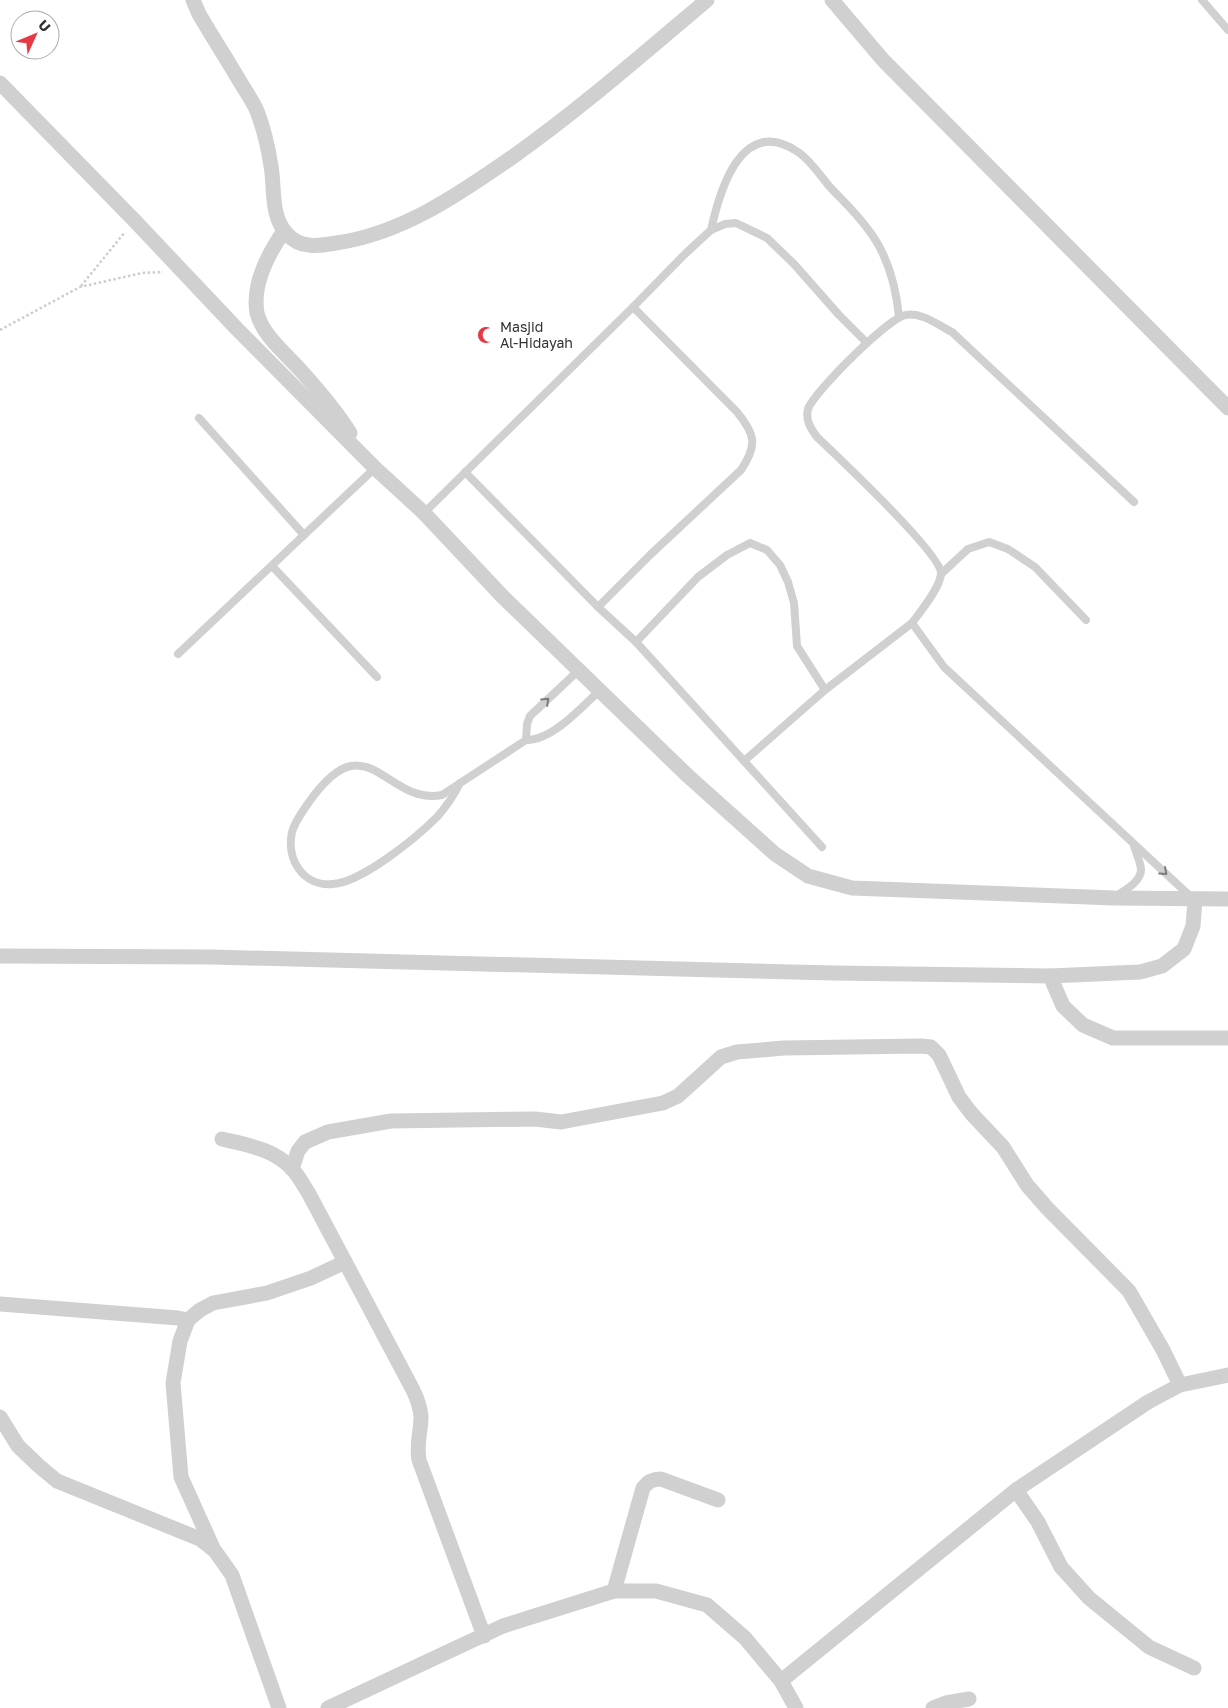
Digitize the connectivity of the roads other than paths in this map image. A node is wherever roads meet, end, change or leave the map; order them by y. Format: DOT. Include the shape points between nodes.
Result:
graph roads {
  1 [pos="193,0"];
  2 [pos="708,0"];
  3 [pos="832,0"];
  4 [pos="1202,0"];
  5 [pos="1228,30"];
  6 [pos="0,83"];
  7 [pos="710,230"];
  8 [pos="284,231"];
  9 [pos="634,307"];
  10 [pos="899,317"];
  11 [pos="867,343"];
  12 [pos="1228,408"];
  13 [pos="199,418"];
  14 [pos="354,446"];
  15 [pos="375,468"];
  16 [pos="465,472"];
  17 [pos="1134,502"];
  18 [pos="424,513"];
  19 [pos="304,535"];
  20 [pos="272,566"];
  21 [pos="941,574"];
  22 [pos="598,607"];
  23 [pos="1086,620"];
  24 [pos="912,623"];
  25 [pos="636,642"];
  26 [pos="178,654"];
  27 [pos="579,670"];
  28 [pos="377,677"];
  29 [pos="600,690"];
  30 [pos="825,690"];
  31 [pos="526,740"];
  32 [pos="744,761"];
  33 [pos="460,783"];
  34 [pos="1133,844"];
  35 [pos="822,847"];
  36 [pos="1114,898"];
  37 [pos="1228,899"];
  38 [pos="1195,900"];
  39 [pos="0,956"];
  40 [pos="1050,976"];
  41 [pos="1228,1038"];
  42 [pos="222,1139"];
  43 [pos="292,1169"];
  44 [pos="345,1262"];
  45 [pos="0,1304"];
  46 [pos="188,1320"];
  47 [pos="1228,1375"];
  48 [pos="1180,1385"];
  49 [pos="0,1417"];
  50 [pos="1016,1490"];
  51 [pos="718,1500"];
  52 [pos="215,1551"];
  53 [pos="614,1591"];
  54 [pos="484,1636"];
  55 [pos="1194,1668"];
  56 [pos="781,1681"];
  57 [pos="969,1699"];
  58 [pos="279,1708"];
  59 [pos="328,1708"];
  60 [pos="796,1708"];
  61 [pos="933,1708"];
  1 -- 8 [label="street" via="256,109 272,167 276,214"];
  2 -- 8 [label="street" via="558,124 439,206 389,229 346,242 308,246 293,240"];
  3 -- 12 [label="street" via="883,60"];
  4 -- 5 [label="lane"];
  6 -- 14 [label="street"];
  7 -- 9 [label="lane"];
  7 -- 10 [label="lane" via="730,170 742,155 762,142 771,140 784,144 800,153 868,229 893,280"];
  7 -- 11 [label="lane" via="736,223 767,238"];
  8 -- 14 [label="street" via="262,272 256,304 258,314 275,343 343,421"];
  9 -- 16 [label="lane"];
  9 -- 22 [label="lane" via="737,412 751,431 752,443 748,461 741,470"];
  10 -- 11 [label="lane"];
  10 -- 17 [label="lane" via="918,315 952,332"];
  11 -- 21 [label="lane" via="811,403 807,417 809,425 817,437 910,529 939,566"];
  13 -- 19 [label="lane"];
  14 -- 15 [label="street"];
  15 -- 18 [label="street"];
  15 -- 19 [label="lane"];
  16 -- 18 [label="lane"];
  16 -- 22 [label="lane"];
  18 -- 27 [label="street" via="503,597"];
  19 -- 20 [label="lane"];
  20 -- 26 [label="lane"];
  20 -- 28 [label="lane"];
  21 -- 23 [label="lane" via="968,549 989,542 1008,549 1035,567"];
  21 -- 24 [label="lane" via="931,596"];
  22 -- 25 [label="lane"];
  24 -- 30 [label="lane"];
  24 -- 34 [label="lane" via="944,667"];
  25 -- 30 [label="lane" via="698,577 727,555 750,543 768,550 780,565 794,603 797,646"];
  25 -- 32 [label="lane"];
  27 -- 29 [label="street"];
  31 -- 27 [label="lane, one-way" via="526,724 530,716"];
  29 -- 31 [label="lane" via="552,732"];
  29 -- 36 [label="street" via="775,854 808,876 852,888"];
  30 -- 32 [label="lane"];
  31 -- 33 [label="lane"];
  32 -- 35 [label="lane"];
  33 -- 33 [label="lane" via="442,795 427,796 404,789 364,766 343,768 323,785 299,815 292,831 292,859 305,877 321,884 345,882 367,872 436,817"];
  34 -- 36 [label="lane" via="1140,876"];
  34 -- 38 [label="lane, one-way"];
  36 -- 38 [label="street"];
  37 -- 38 [label="street"];
  38 -- 40 [label="street" via="1193,926 1184,949 1162,966 1140,972"];
  39 -- 40 [label="street" via="212,957"];
  40 -- 41 [label="street" via="1064,1006 1083,1025 1113,1038"];
  42 -- 43 [label="street" via="260,1149 278,1157"];
  43 -- 44 [label="street" via="308,1192"];
  43 -- 48 [label="street" via="305,1142 337,1130 392,1121 535,1118 561,1122 663,1102 678,1096 721,1057 737,1052 784,1048 931,1047 939,1055 959,1097 1004,1147 1027,1185 1129,1291 1164,1350"];
  44 -- 46 [label="street" via="267,1293 213,1303"];
  44 -- 54 [label="street" via="419,1402 419,1460"];
  45 -- 46 [label="street"];
  46 -- 52 [label="street" via="180,1341 172,1383 181,1477"];
  47 -- 48 [label="street"];
  48 -- 50 [label="street" via="1148,1402"];
  49 -- 52 [label="street" via="18,1446 57,1481 200,1539"];
  50 -- 55 [label="street" via="1038,1522 1061,1567 1089,1598 1149,1647"];
  50 -- 56 [label="street"];
  51 -- 53 [label="street" via="661,1479 647,1483"];
  52 -- 58 [label="street" via="232,1575"];
  53 -- 54 [label="street" via="502,1626"];
  53 -- 56 [label="street" via="656,1591 708,1605 745,1638"];
  54 -- 59 [label="street"];
  56 -- 60 [label="street"];
  57 -- 61 [label="street"];
}
